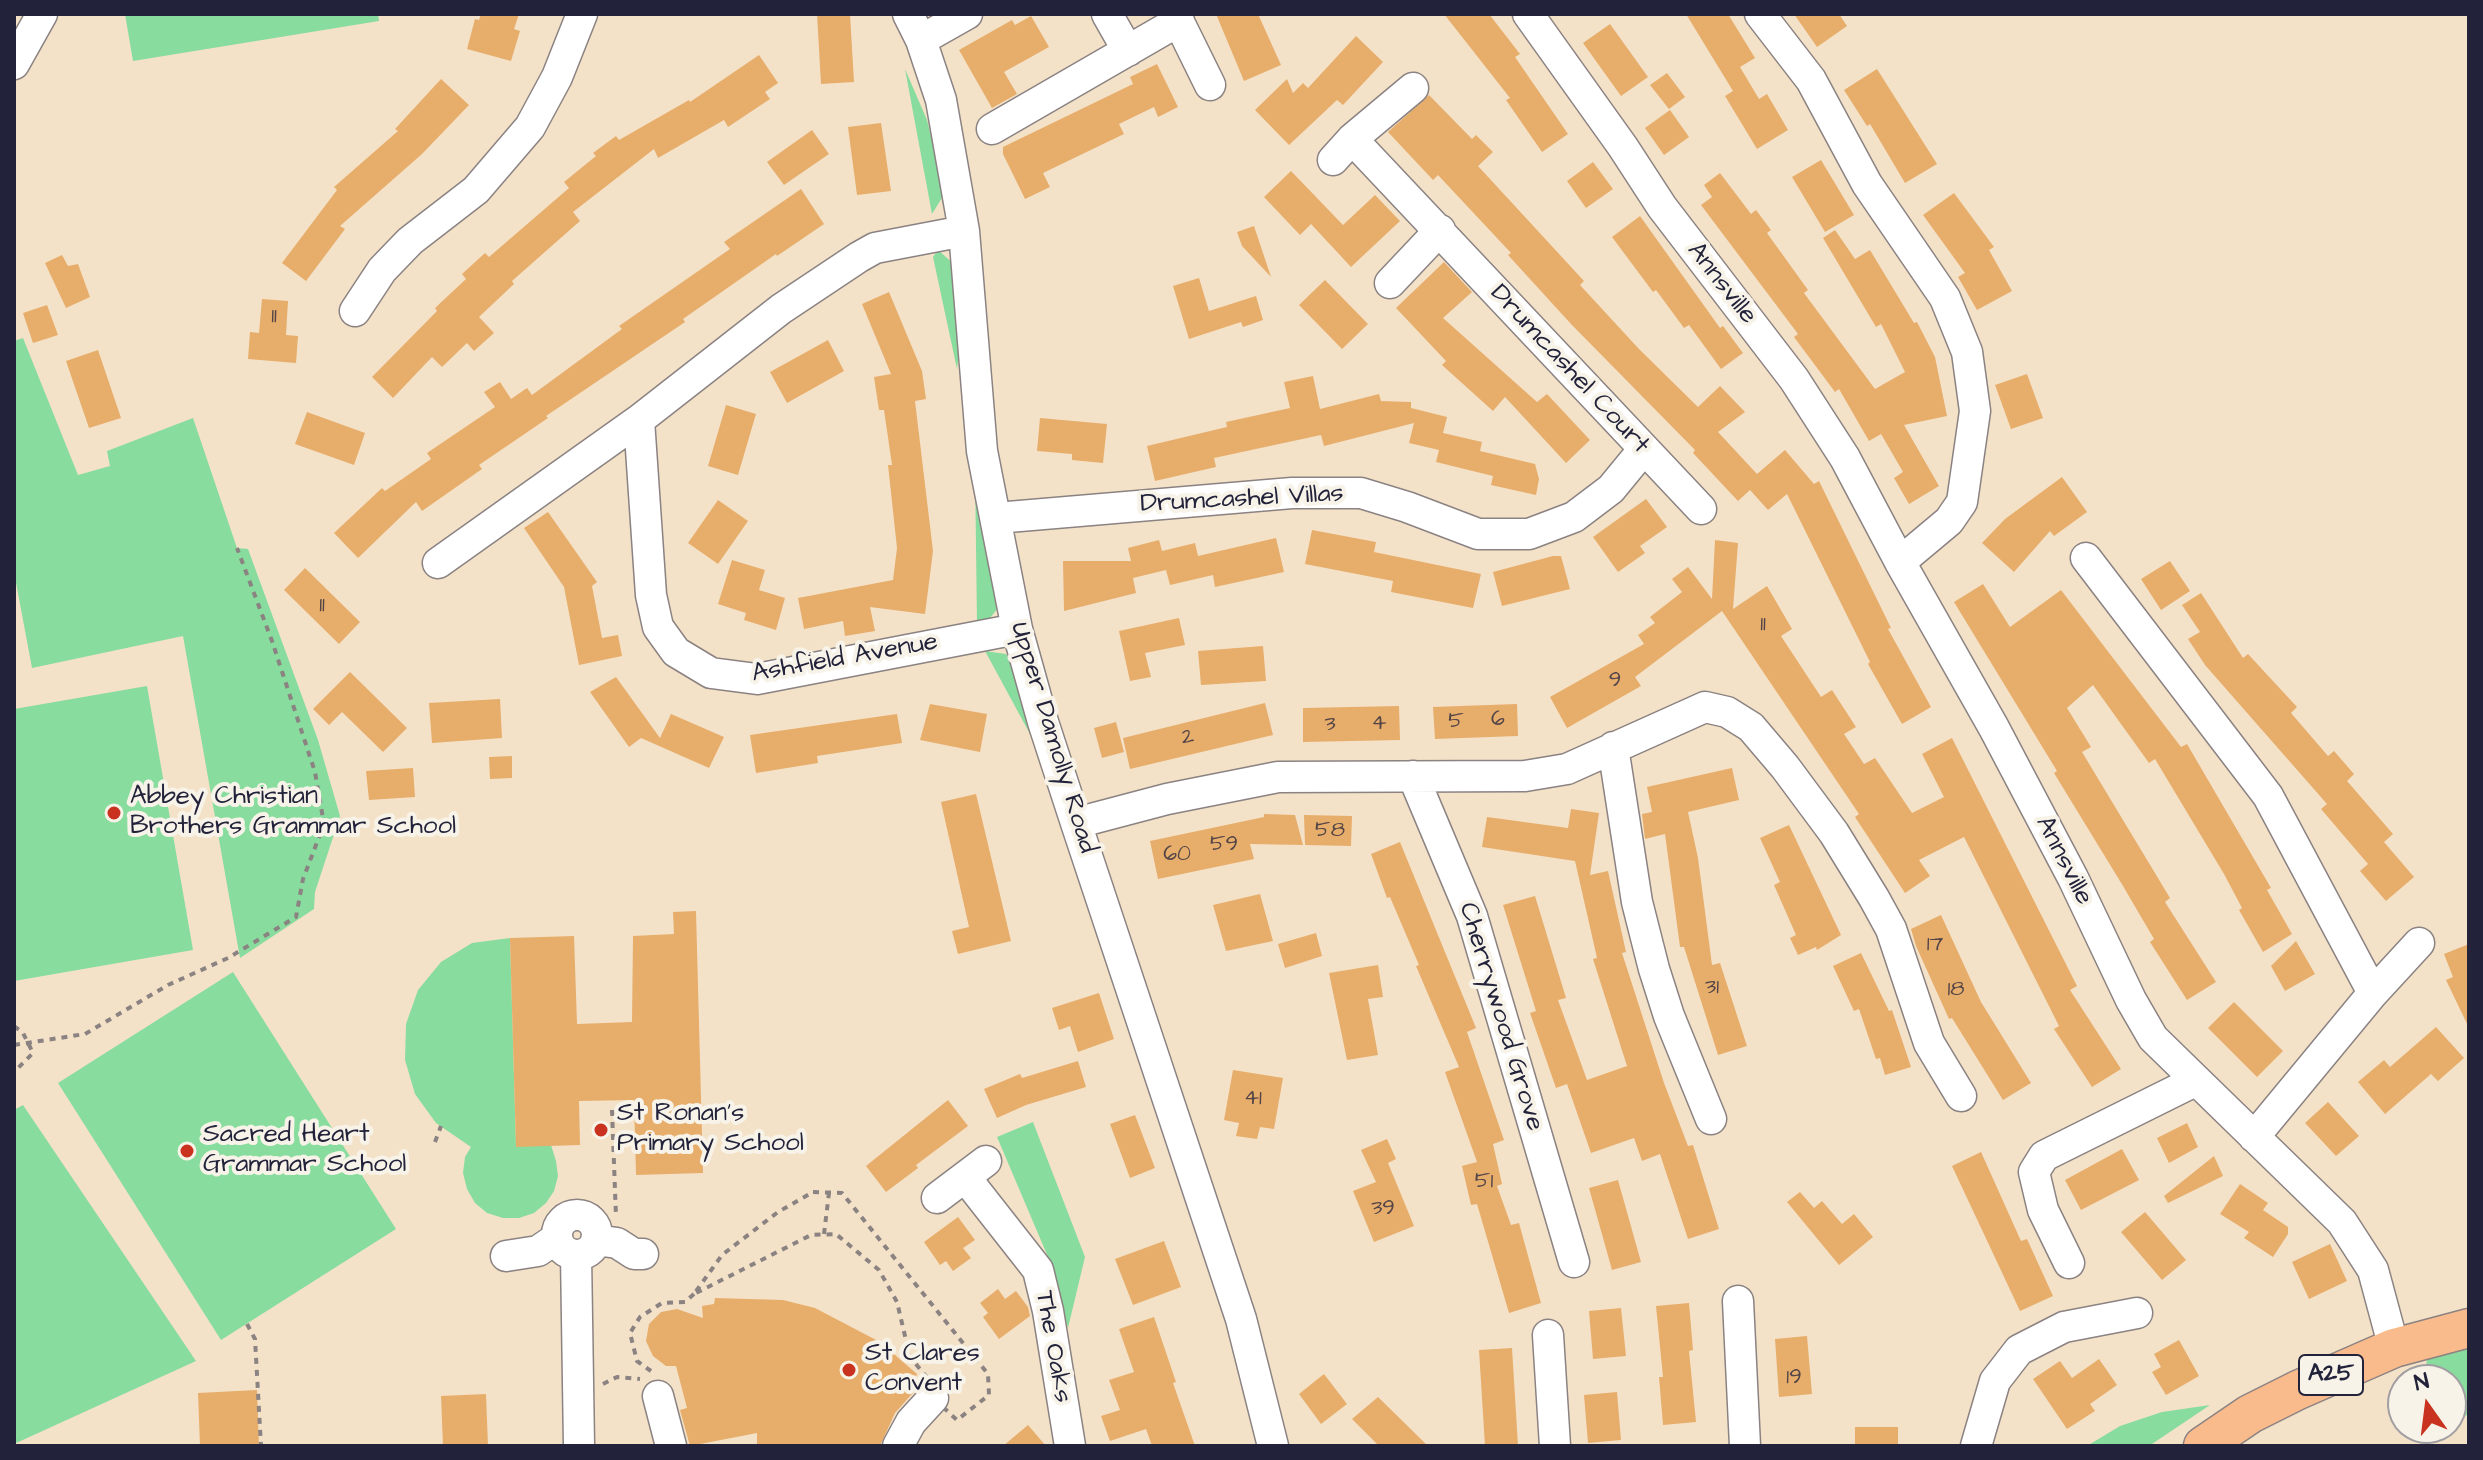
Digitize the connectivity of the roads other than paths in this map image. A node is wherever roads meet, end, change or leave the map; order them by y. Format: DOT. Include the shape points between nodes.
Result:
graph roads {
  1 [pos="42,14"];
  2 [pos="582,14"];
  3 [pos="967,14"];
  4 [pos="1107,14"];
  5 [pos="1528,14"];
  6 [pos="1760,14"];
  7 [pos="1177,18"];
  8 [pos="914,27"];
  9 [pos="1128,51"];
  10 [pos="14,64"];
  11 [pos="1210,85"];
  12 [pos="1413,88"];
  13 [pos="992,129"];
  14 [pos="1440,230"];
  15 [pos="964,231"];
  16 [pos="1390,283"];
  17 [pos="355,311"];
  18 [pos="639,420"];
  19 [pos="1643,450"];
  20 [pos="1701,509"];
  21 [pos="996,518"];
  22 [pos="2086,558"];
  23 [pos="1900,562"];
  24 [pos="438,563"];
  25 [pos="1017,629"];
  26 [pos="1613,747"];
  27 [pos="1413,776"];
  28 [pos="1076,823"];
  29 [pos="2419,943"];
  30 [pos="2373,993"];
  31 [pos="2195,1081"];
  32 [pos="1961,1096"];
  33 [pos="1711,1119"];
  34 [pos="2254,1137"];
  35 [pos="937,1198"];
  36 [pos="506,1256"];
  37 [pos="1574,1262"];
  38 [pos="2069,1263"];
  39 [pos="1738,1301"];
  40 [pos="2137,1313"];
  41 [pos="2469,1328"];
  42 [pos="1548,1335"];
  43 [pos="2394,1348"];
  44 [pos="658,1396"];
  45 [pos="933,1398"];
  46 [pos="579,1446"];
  47 [pos="671,1446"];
  48 [pos="898,1446"];
  49 [pos="1070,1446"];
  50 [pos="1273,1446"];
  51 [pos="1555,1446"];
  52 [pos="1745,1446"];
  53 [pos="1976,1446"];
  54 [pos="2203,1446"];
  1 -- 10 [label="street"];
  2 -- 17 [label="street" via="530,127 476,190 382,270"];
  3 -- 8 [label="street"];
  4 -- 9 [label="street"];
  5 -- 23 [label="street, Annsville" via="1662,207 1794,379 1845,458"];
  6 -- 23 [label="street" via="1811,80 1867,184 1945,298 1967,352 1975,411 1962,502 1949,521"];
  7 -- 9 [label="street"];
  7 -- 11 [label="street"];
  8 -- 15 [label="street, Upper Damolly Road" via="941,100"];
  9 -- 13 [label="street"];
  12 -- 14 [label="street, Drumcashel Court" via="1343,150"];
  14 -- 16 [label="street"];
  14 -- 19 [label="street, Drumcashel Court"];
  15 -- 18 [label="street" via="875,248 781,309"];
  15 -- 21 [label="street, Upper Damolly Road" via="982,451"];
  18 -- 24 [label="street"];
  18 -- 25 [label="street, Ashfield Avenue" via="651,595 658,627 676,652 711,673 757,679"];
  19 -- 20 [label="street, Drumcashel Court"];
  19 -- 21 [label="street, Drumcashel Villas" via="1611,489 1574,517 1529,534 1478,534 1361,493 1292,493"];
  21 -- 25 [label="street, Upper Damolly Road"];
  22 -- 30 [label="street" via="2268,796"];
  23 -- 31 [label="street, Annsville" via="1994,728 2131,1000 2153,1038"];
  25 -- 28 [label="street, Upper Damolly Road"];
  26 -- 27 [label="street" via="1567,769 1525,776"];
  26 -- 32 [label="street" via="1705,707 1727,712 1751,727 1834,833 1874,898 1891,929 1929,1043"];
  26 -- 33 [label="street" via="1637,902 1654,969"];
  27 -- 28 [label="street" via="1278,777"];
  27 -- 37 [label="street, Cherrywood Grove" via="1472,916"];
  28 -- 50 [label="street, Upper Damolly Road" via="1238,1310"];
  29 -- 30 [label="street"];
  30 -- 34 [label="street"];
  31 -- 34 [label="street, Annsville"];
  31 -- 38 [label="street" via="2044,1156 2034,1172 2043,1210"];
  34 -- 43 [label="street, Annsville" via="2342,1222 2373,1270"];
  35 -- 49 [label="street, The Oaks" via="975,1169 1038,1270"];
  36 -- 46 [label="street" via="598,1246 577,1394"];
  39 -- 52 [label="street"];
  40 -- 53 [label="street" via="2064,1327 2019,1350 1995,1381"];
  41 -- 43 [label="main road, A25"];
  42 -- 51 [label="street"];
  43 -- 54 [label="main road, A25" via="2250,1414"];
  44 -- 47 [label="street"];
  45 -- 48 [label="street"];
}
